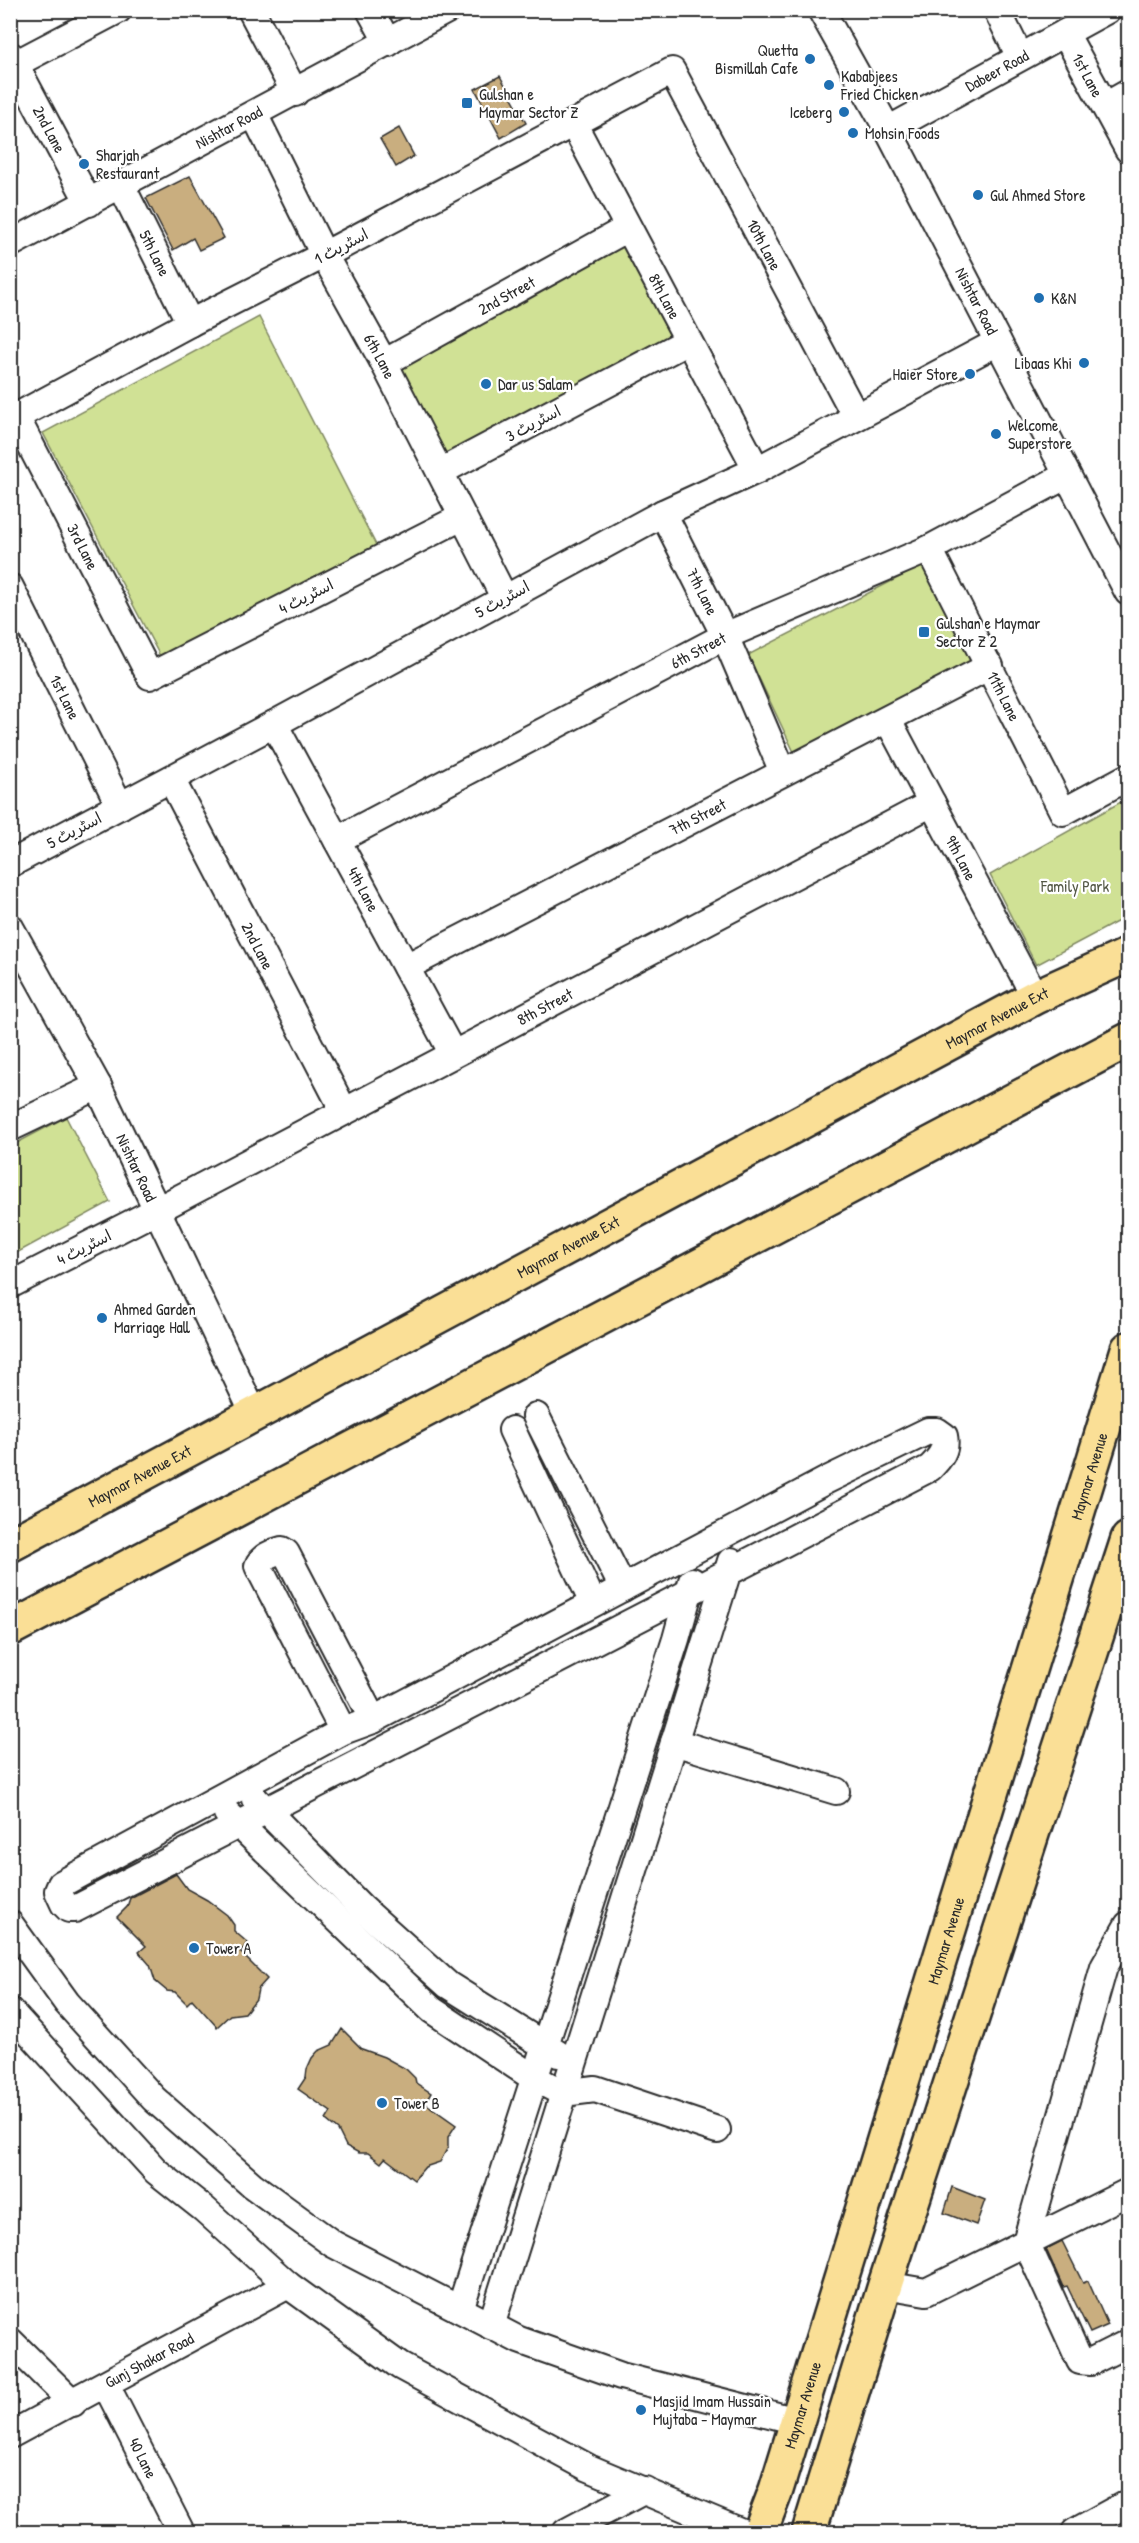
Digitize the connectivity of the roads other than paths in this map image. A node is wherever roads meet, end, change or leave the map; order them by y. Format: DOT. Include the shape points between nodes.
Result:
graph roads {
  1 [pos="118,10"];
  2 [pos="251,10"];
  3 [pos="370,10"];
  4 [pos="447,10"];
  5 [pos="821,10"];
  6 [pos="997,10"];
  7 [pos="1107,10"];
  8 [pos="1065,33"];
  9 [pos="388,43"];
  10 [pos="1020,57"];
  11 [pos="13,60"];
  12 [pos="672,71"];
  13 [pos="294,93"];
  14 [pos="1128,93"];
  15 [pos="1105,105"];
  16 [pos="254,114"];
  17 [pos="573,123"];
  18 [pos="888,130"];
  19 [pos="1128,148"];
  20 [pos="121,185"];
  21 [pos="89,202"];
  22 [pos="628,228"];
  23 [pos="10,244"];
  24 [pos="324,255"];
  25 [pos="190,322"];
  26 [pos="688,340"];
  27 [pos="998,342"];
  28 [pos="384,363"];
  29 [pos="856,417"];
  30 [pos="13,419"];
  31 [pos="757,470"];
  32 [pos="440,472"];
  33 [pos="1067,475"];
  34 [pos="663,513"];
  35 [pos="462,517"];
  36 [pos="928,549"];
  37 [pos="10,587"];
  38 [pos="1128,592"];
  39 [pos="504,597"];
  40 [pos="725,636"];
  41 [pos="990,666"];
  42 [pos="150,676"];
  43 [pos="888,720"];
  44 [pos="274,724"];
  45 [pos="783,772"];
  46 [pos="1128,777"];
  47 [pos="171,779"];
  48 [pos="932,802"];
  49 [pos="120,806"];
  50 [pos="337,840"];
  51 [pos="10,864"];
  52 [pos="10,927"];
  53 [pos="1128,955"];
  54 [pos="406,967"];
  55 [pos="1035,997"];
  56 [pos="1128,1040"];
  57 [pos="453,1054"];
  58 [pos="98,1086"];
  59 [pos="344,1111"];
  60 [pos="10,1128"];
  61 [pos="157,1210"];
  62 [pos="10,1285"];
  63 [pos="1128,1349"];
  64 [pos="254,1414"];
  65 [pos="536,1416"];
  66 [pos="512,1430"];
  67 [pos="739,1529"];
  68 [pos="1128,1539"];
  69 [pos="10,1545"];
  70 [pos="697,1549"];
  71 [pos="729,1571"];
  72 [pos="623,1588"];
  73 [pos="690,1590"];
  74 [pos="593,1604"];
  75 [pos="10,1629"];
  76 [pos="373,1720"];
  77 [pos="344,1731"];
  78 [pos="674,1742"];
  79 [pos="244,1786"];
  80 [pos="836,1791"];
  81 [pos="215,1802"];
  82 [pos="265,1809"];
  83 [pos="240,1824"];
  84 [pos="10,1924"];
  85 [pos="1128,1925"];
  86 [pos="10,2011"];
  87 [pos="544,2047"];
  88 [pos="572,2061"];
  89 [pos="534,2078"];
  90 [pos="595,2089"];
  91 [pos="563,2092"];
  92 [pos="717,2130"];
  93 [pos="1128,2192"];
  94 [pos="1026,2242"];
  95 [pos="288,2285"];
  96 [pos="885,2285"];
  97 [pos="460,2309"];
  98 [pos="491,2326"];
  99 [pos="10,2341"];
  100 [pos="1128,2343"];
  101 [pos="106,2385"];
  102 [pos="73,2403"];
  103 [pos="797,2421"];
  104 [pos="10,2435"];
  105 [pos="645,2490"];
  106 [pos="776,2490"];
  107 [pos="1128,2503"];
  108 [pos="814,2518"];
  109 [pos="181,2532"];
  110 [pos="566,2532"];
  111 [pos="742,2532"];
  112 [pos="760,2532"];
  113 [pos="1076,2532"];
  1 -- 11 [label="street"];
  2 -- 13 [label="street"];
  3 -- 9 [label="street"];
  4 -- 9 [label="street, Nishtar Road"];
  5 -- 18 [label="street, Nishtar Road"];
  6 -- 10 [label="street"];
  7 -- 8 [label="street, Dabeer Road"];
  8 -- 10 [label="street, Dabeer Road"];
  8 -- 15 [label="street, 1st Lane"];
  9 -- 13 [label="street, Nishtar Road"];
  10 -- 18 [label="street, Dabeer Road"];
  11 -- 21 [label="street, 2nd Lane"];
  12 -- 17 [label="street, اسٹریٹ 1"];
  12 -- 29 [label="street, 10th Lane"];
  13 -- 16 [label="street, Nishtar Road"];
  14 -- 15 [label="street"];
  15 -- 19 [label="street, 1st Lane"];
  16 -- 20 [label="street, Nishtar Road"];
  16 -- 24 [label="street, 6th Lane"];
  17 -- 22 [label="street, 8th Lane"];
  17 -- 24 [label="street, اسٹریٹ 1"];
  18 -- 27 [label="street, Nishtar Road"];
  20 -- 21 [label="street, Nishtar Road"];
  20 -- 25 [label="street, 5th Lane"];
  21 -- 23 [label="street, Nishtar Road"];
  22 -- 26 [label="street, 8th Lane"];
  22 -- 28 [label="street, 2nd Street"];
  24 -- 25 [label="street, اسٹریٹ 1"];
  24 -- 28 [label="street, 6th Lane"];
  25 -- 30 [label="street, اسٹریٹ 1"];
  26 -- 31 [label="street, 8th Lane"];
  26 -- 32 [label="street, اسٹریٹ 3"];
  27 -- 29 [label="street, اسٹریٹ 5"];
  27 -- 33 [label="street, Nishtar Road"];
  28 -- 32 [label="street, 6th Lane"];
  29 -- 31 [label="street, اسٹریٹ 5"];
  30 -- 42 [label="street, 3rd Lane"];
  31 -- 34 [label="street, اسٹریٹ 5"];
  32 -- 35 [label="street, 6th Lane"];
  33 -- 36 [label="street, 6th Street"];
  33 -- 38 [label="street, Nishtar Road"];
  34 -- 39 [label="street, اسٹریٹ 5"];
  34 -- 40 [label="street, 7th Lane"];
  35 -- 39 [label="street, 6th Lane"];
  35 -- 42 [label="street, اسٹریٹ 4"];
  36 -- 40 [label="street, 6th Street"];
  36 -- 41 [label="street, 11th Lane"];
  37 -- 49 [label="street, 1st Lane"];
  39 -- 44 [label="street, اسٹریٹ 5"];
  40 -- 45 [label="street, 7th Lane"];
  40 -- 50 [label="street, 6th Street"];
  41 -- 43 [label="street, 7th Street"];
  41 -- 46 [label="street, 11th Lane" via="1063,812"];
  43 -- 45 [label="street, 7th Street"];
  43 -- 48 [label="street, 9th Lane"];
  44 -- 47 [label="street, اسٹریٹ 5"];
  44 -- 50 [label="street, 4th Lane"];
  45 -- 54 [label="street, 7th Street"];
  47 -- 49 [label="street, اسٹریٹ 5"];
  47 -- 59 [label="street, 2nd Lane"];
  48 -- 55 [label="street, 9th Lane"];
  48 -- 57 [label="street, 8th Street"];
  49 -- 51 [label="street, اسٹریٹ 5"];
  50 -- 54 [label="street, 4th Lane"];
  52 -- 58 [label="street, Nishtar Road"];
  53 -- 55 [label="main road, Maymar Avenue Ext"];
  54 -- 57 [label="street, 4th Lane"];
  55 -- 64 [label="main road, Maymar Avenue Ext"];
  56 -- 75 [label="main road"];
  57 -- 59 [label="street, 8th Street"];
  58 -- 60 [label="street"];
  58 -- 61 [label="street, Nishtar Road"];
  59 -- 61 [label="street, 8th Street"];
  61 -- 62 [label="street, اسٹریٹ 4"];
  61 -- 64 [label="street, Nishtar Road"];
  63 -- 103 [label="main road, Maymar Avenue"];
  64 -- 69 [label="main road, Maymar Avenue Ext"];
  65 -- 72 [label="street"];
  66 -- 74 [label="street"];
  67 -- 70 [label="street"];
  67 -- 71 [label="street"];
  67 -- 71 [label="street" via="928,1431 944,1436 943,1453 930,1468"];
  68 -- 96 [label="main road"];
  70 -- 72 [label="street"];
  70 -- 73 [label="street"];
  71 -- 73 [label="street"];
  71 -- 78 [label="street"];
  72 -- 74 [label="street"];
  73 -- 82 [label="street"];
  73 -- 87 [label="street"];
  74 -- 76 [label="street"];
  76 -- 77 [label="street"];
  76 -- 77 [label="street" via="286,1553 276,1551 258,1566"];
  77 -- 79 [label="street"];
  78 -- 80 [label="street"];
  78 -- 88 [label="street"];
  79 -- 81 [label="street"];
  79 -- 82 [label="street"];
  81 -- 83 [label="street"];
  81 -- 83 [label="street" via="61,1884 58,1891 64,1904 75,1909"];
  82 -- 83 [label="street"];
  82 -- 87 [label="street" via="363,1909 448,1985"];
  83 -- 89 [label="street" via="432,2010"];
  84 -- 97 [label="street" via="67,2003 108,2050 154,2099 252,2185 333,2244"];
  85 -- 94 [label="street" via="1104,1967"];
  86 -- 95 [label="street" via="156,2171"];
  87 -- 88 [label="street"];
  87 -- 89 [label="street"];
  88 -- 90 [label="street"];
  88 -- 91 [label="street"];
  89 -- 91 [label="street"];
  89 -- 97 [label="street"];
  90 -- 91 [label="street"];
  90 -- 92 [label="street"];
  91 -- 98 [label="street"];
  93 -- 94 [label="street"];
  94 -- 96 [label="street" via="926,2292"];
  94 -- 100 [label="street" via="1080,2361 1090,2362"];
  95 -- 101 [label="street, Gunj Shakar Road"];
  95 -- 105 [label="street" via="400,2366 589,2468"];
  96 -- 108 [label="main road"];
  97 -- 98 [label="street"];
  98 -- 103 [label="street" via="519,2340 621,2376"];
  99 -- 102 [label="street"];
  101 -- 102 [label="street, Gunj Shakar Road"];
  101 -- 109 [label="street, 40 Lane"];
  102 -- 104 [label="street, Gunj Shakar Road"];
  103 -- 106 [label="main road, Maymar Avenue"];
  105 -- 110 [label="street"];
  105 -- 111 [label="street"];
  106 -- 108 [label="main road"];
  106 -- 112 [label="main road, Maymar Avenue"];
  107 -- 113 [label="street"];
}
